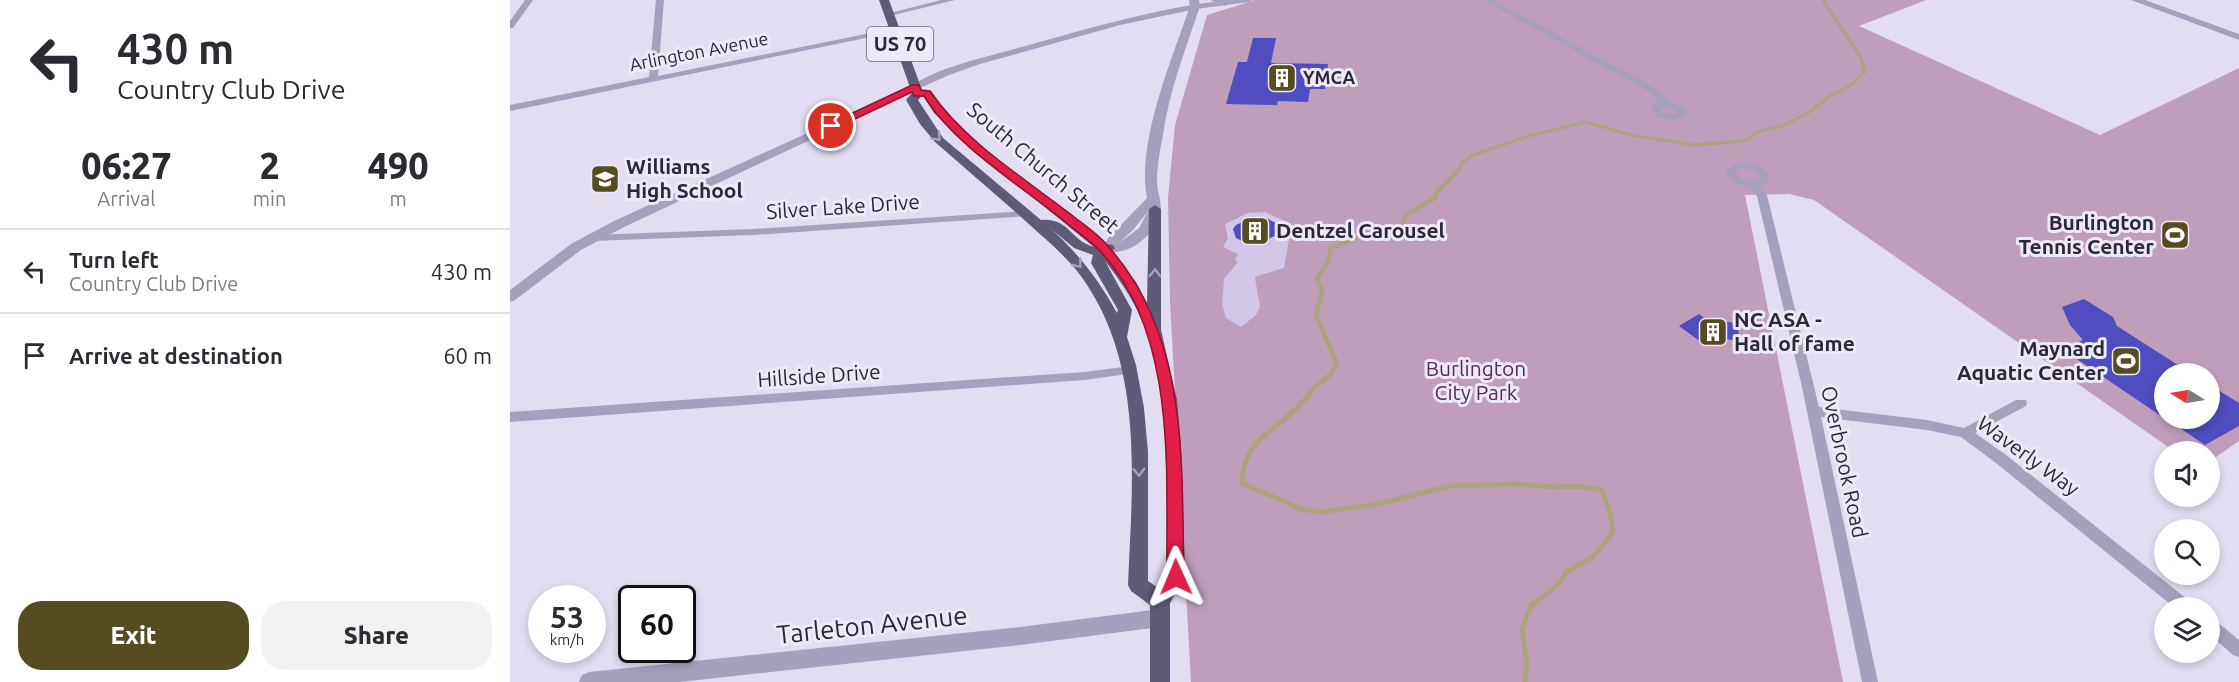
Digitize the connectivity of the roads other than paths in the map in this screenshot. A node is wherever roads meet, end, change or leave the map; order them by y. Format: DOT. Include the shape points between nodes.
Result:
graph roads {
  1 [pos="529,0"];
  2 [pos="660,0"];
  3 [pos="884,0"];
  4 [pos="951,0"];
  5 [pos="1250,0"];
  6 [pos="1487,0"];
  7 [pos="2136,0"];
  8 [pos="1220,1"];
  9 [pos="1194,7"];
  10 [pos="890,14"];
  11 [pos="510,26"];
  12 [pos="895,30"];
  13 [pos="2239,37"];
  14 [pos="652,79"];
  15 [pos="916,90"];
  16 [pos="1667,104"];
  17 [pos="510,108"];
  18 [pos="1753,185"];
  19 [pos="1154,205"];
  20 [pos="1024,214"];
  21 [pos="1036,224"];
  22 [pos="592,238"];
  23 [pos="1105,250"];
  24 [pos="510,297"];
  25 [pos="1154,332"];
  26 [pos="1121,335"];
  27 [pos="1131,370"];
  28 [pos="2021,403"];
  29 [pos="1813,411"];
  30 [pos="510,417"];
  31 [pos="1965,433"];
  32 [pos="2173,597"];
  33 [pos="1160,610"];
  34 [pos="2220,634"];
  35 [pos="2239,650"];
  36 [pos="589,682"];
  37 [pos="1160,682"];
  38 [pos="1870,682"];
  1 -- 11 [label="street"];
  2 -- 14 [label="street"];
  3 -- 10 [label="main road, US 70"];
  4 -- 10 [label="street"];
  5 -- 8 [label="street"];
  5 -- 9 [label="street"];
  6 -- 16 [label="street" via="1652,90"];
  7 -- 13 [label="street"];
  8 -- 9 [label="street"];
  9 -- 15 [label="street" via="1118,23 971,64 939,75"];
  9 -- 19 [label="street" via="1159,127 1151,183"];
  10 -- 12 [label="main road, US 70"];
  12 -- 14 [label="street, Arlington Avenue"];
  12 -- 15 [label="main road, US 70"];
  14 -- 17 [label="street, Arlington Avenue"];
  15 -- 20 [label="main road, US 70, one-way" via="912,100 939,140"];
  15 -- 22 [label="street"];
  15 -- 23 [label="main road, South Church Street" via="927,93 938,111 965,137"];
  18 -- 29 [label="street, Overbrook Road" via="1762,195"];
  19 -- 23 [label="street" via="1151,220 1133,242"];
  25 -- 19 [label="main road, one-way"];
  20 -- 21 [label="main road, US 70"];
  20 -- 22 [label="street, Silver Lake Drive"];
  21 -- 23 [label="main road" via="1053,223 1086,251"];
  21 -- 26 [label="main road, US 70, one-way" via="1068,252 1097,289"];
  22 -- 24 [label="street"];
  23 -- 25 [label="main road, South Church Street" via="1131,285"];
  23 -- 26 [label="main road" via="1098,263 1125,310"];
  25 -- 33 [label="main road, South Church Street" via="1169,400 1176,577"];
  26 -- 27 [label="main road, US 70"];
  27 -- 30 [label="street, Hillside Drive"];
  27 -- 33 [label="main road, US 70, one-way" via="1140,500 1138,585"];
  28 -- 31 [label="street"];
  29 -- 31 [label="street, Waverly Way"];
  29 -- 38 [label="street, Overbrook Road"];
  31 -- 32 [label="street, Waverly Way"];
  33 -- 36 [label="street, Tarleton Avenue" via="1020,636"];
  33 -- 37 [label="main road"];
  34 -- 35 [label="street"];
}
